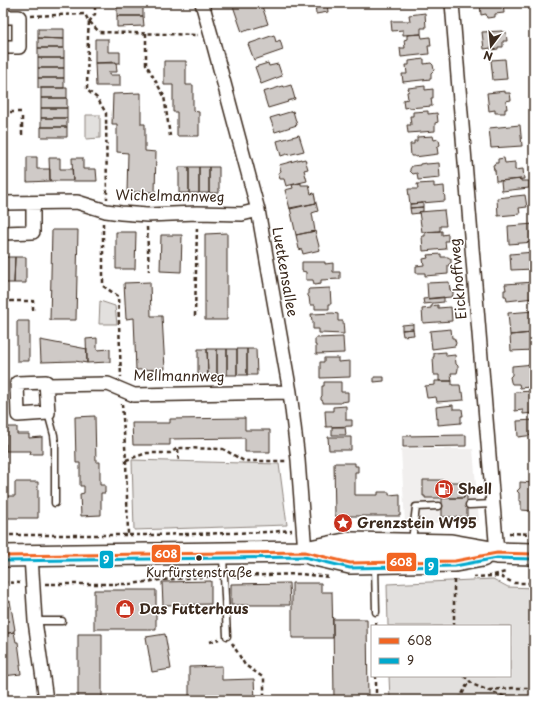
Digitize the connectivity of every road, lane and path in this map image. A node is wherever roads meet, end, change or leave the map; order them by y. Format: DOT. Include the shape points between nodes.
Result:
graph roads {
  1 [pos="95,3"];
  2 [pos="202,3"];
  3 [pos="452,3"];
  4 [pos="3,17"];
  5 [pos="19,17"];
  6 [pos="89,22"];
  7 [pos="146,33"];
  8 [pos="211,35"];
  9 [pos="3,47"];
  10 [pos="3,112"];
  11 [pos="22,112"];
  12 [pos="22,117"];
  13 [pos="22,135"];
  14 [pos="170,136"];
  15 [pos="3,203"];
  16 [pos="33,203"];
  17 [pos="106,210"];
  18 [pos="258,210"];
  19 [pos="197,213"];
  20 [pos="147,215"];
  21 [pos="3,232"];
  22 [pos="148,271"];
  23 [pos="3,301"];
  24 [pos="33,312"];
  25 [pos="195,316"];
  26 [pos="46,385"];
  27 [pos="121,389"];
  28 [pos="290,392"];
  29 [pos="48,413"];
  30 [pos="178,448"];
  31 [pos="126,460"];
  32 [pos="286,461"];
  33 [pos="179,462"];
  34 [pos="3,469"];
  35 [pos="9,469"];
  36 [pos="55,503"];
  37 [pos="493,504"];
  38 [pos="469,505"];
  39 [pos="439,506"];
  40 [pos="303,530"];
  41 [pos="534,534"];
  42 [pos="3,535"];
  43 [pos="128,535"];
  44 [pos="496,543"];
  45 [pos="412,545"];
  46 [pos="305,552"];
  47 [pos="223,554"];
  48 [pos="534,554"];
  49 [pos="3,556"];
  50 [pos="31,556"];
  51 [pos="375,563"];
  52 [pos="224,576"];
  53 [pos="448,577"];
  54 [pos="469,577"];
  55 [pos="335,578"];
  56 [pos="3,582"];
  57 [pos="534,583"];
  58 [pos="33,584"];
  59 [pos="376,612"];
  60 [pos="34,621"];
  61 [pos="62,621"];
  62 [pos="454,625"];
  63 [pos="227,636"];
  64 [pos="210,642"];
  65 [pos="376,677"];
  66 [pos="465,677"];
  67 [pos="469,681"];
  68 [pos="534,688"];
  69 [pos="487,691"];
  70 [pos="46,700"];
  71 [pos="264,700"];
  72 [pos="376,700"];
  73 [pos="459,700"];
  74 [pos="513,700"];
  1 -- 6 [label="path" via="95,14"];
  2 -- 8 [label="street, Luetkensallee"];
  3 -- 37 [label="street, Eickhoffweg"];
  4 -- 5 [label="street"];
  5 -- 6 [label="path" via="85,14"];
  5 -- 9 [label="street" via="19,47"];
  6 -- 7 [label="path" via="98,32"];
  6 -- 17 [label="path" via="87,90 97,98 106,113"];
  7 -- 8 [label="path"];
  7 -- 14 [label="path" via="146,64 164,96"];
  8 -- 18 [label="street, Luetkensallee"];
  10 -- 11 [label="path"];
  12 -- 13 [label="path"];
  15 -- 16 [label="street, Wichelmannweg"];
  16 -- 17 [label="street, Wichelmannweg" via="77,202"];
  16 -- 21 [label="street" via="33,232"];
  17 -- 20 [label="street, Wichelmannweg"];
  17 -- 27 [label="path" via="103,226 103,286 118,296"];
  18 -- 19 [label="street, Wichelmannweg" via="242,214"];
  18 -- 28 [label="street, Luetkensallee"];
  19 -- 20 [label="street, Wichelmannweg"];
  19 -- 25 [label="path"];
  20 -- 22 [label="path"];
  23 -- 24 [label="path" via="33,301"];
  26 -- 27 [label="street, Mellmannweg" via="108,384"];
  26 -- 29 [label="street"];
  26 -- 29 [label="street, Mellmannweg" via="46,382 17,383 18,414"];
  27 -- 28 [label="street, Mellmannweg" via="134,395"];
  27 -- 31 [label="path"];
  28 -- 40 [label="street, Luetkensallee"];
  29 -- 36 [label="lane" via="55,444"];
  30 -- 31 [label="path" via="170,453 147,453"];
  30 -- 32 [label="path" via="223,449 244,461"];
  30 -- 33 [label="path"];
  31 -- 43 [label="path"];
  34 -- 35 [label="path"];
  37 -- 38 [label="lane"];
  37 -- 44 [label="street, Eickhoffweg"];
  39 -- 45 [label="lane" via="416,507"];
  40 -- 43 [label="path"];
  40 -- 46 [label="street, Luetkensallee"];
  41 -- 44 [label="path"];
  42 -- 43 [label="path"];
  44 -- 45 [label="main road"];
  44 -- 48 [label="main road"];
  44 -- 51 [label="main road" via="455,561"];
  45 -- 46 [label="main road" via="350,543"];
  46 -- 47 [label="main road"];
  46 -- 51 [label="main road" via="350,563"];
  47 -- 50 [label="main road"];
  47 -- 52 [label="lane"];
  49 -- 50 [label="main road"];
  50 -- 58 [label="street"];
  51 -- 59 [label="lane"];
  52 -- 55 [label="path" via="300,574"];
  52 -- 58 [label="path" via="131,584"];
  52 -- 63 [label="lane"];
  53 -- 62 [label="path" via="454,577"];
  54 -- 57 [label="path" via="492,576 514,583"];
  56 -- 58 [label="path"];
  58 -- 60 [label="street"];
  60 -- 61 [label="lane"];
  60 -- 70 [label="street"];
  63 -- 64 [label="path"];
  63 -- 71 [label="path" via="245,666 264,678"];
  65 -- 72 [label="path"];
  66 -- 67 [label="path"];
  67 -- 69 [label="path"];
  67 -- 73 [label="path"];
  68 -- 69 [label="path"];
  69 -- 74 [label="path"];
}
